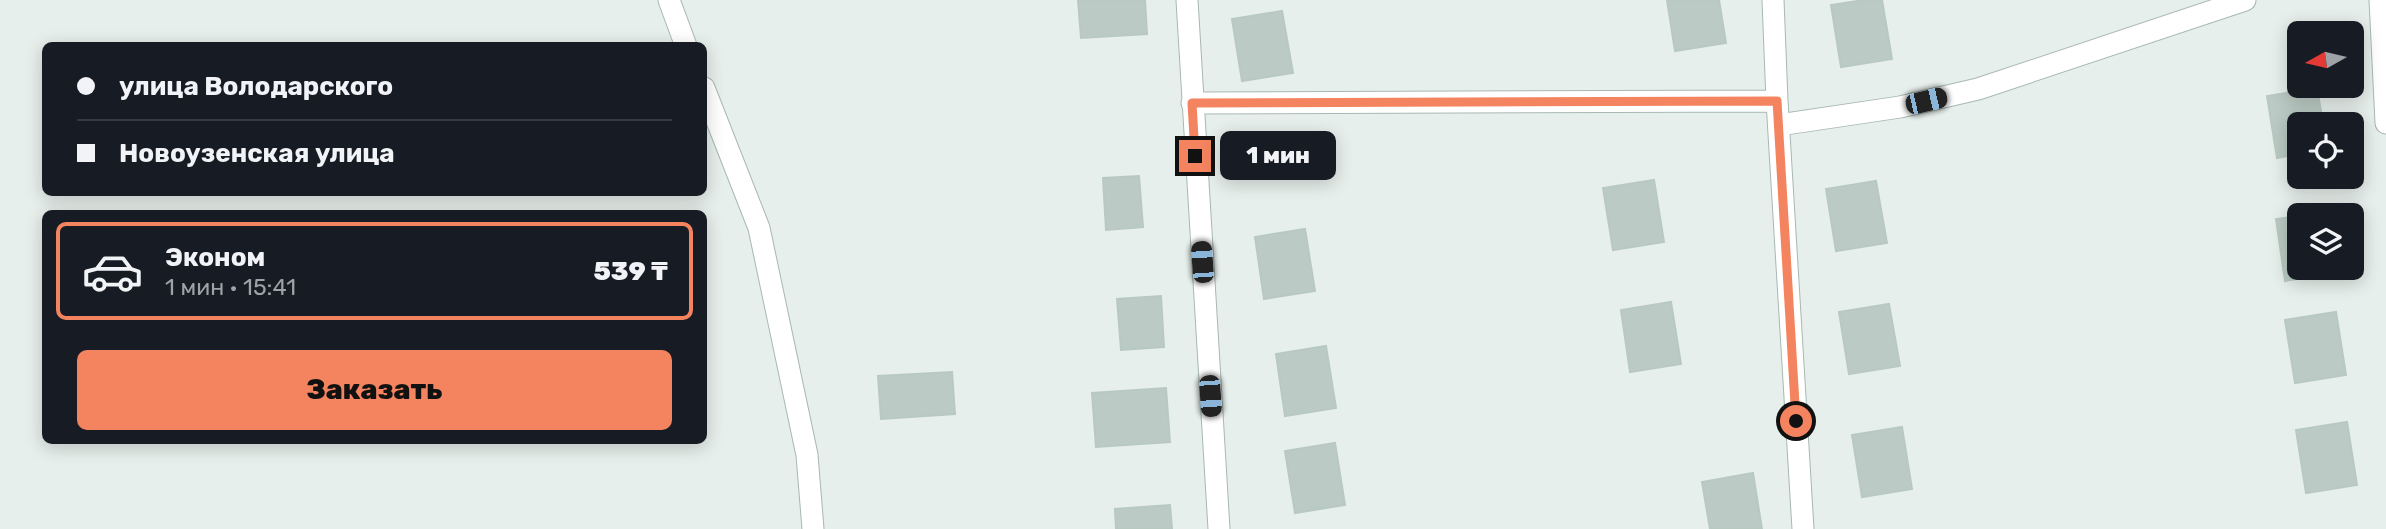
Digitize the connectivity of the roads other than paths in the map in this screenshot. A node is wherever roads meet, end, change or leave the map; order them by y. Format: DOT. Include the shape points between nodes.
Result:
graph roads {
  1 [pos="669,0"];
  2 [pos="1187,0"];
  3 [pos="1773,0"];
  4 [pos="2245,0"];
  5 [pos="2379,0"];
  6 [pos="685,42"];
  7 [pos="2385,80"];
  8 [pos="707,97"];
  9 [pos="1777,101"];
  10 [pos="1192,103"];
  11 [pos="2386,123"];
  12 [pos="1779,125"];
  13 [pos="813,529"];
  14 [pos="1219,529"];
  15 [pos="1802,529"];
  1 -- 6 [label="street"];
  2 -- 10 [label="street"];
  3 -- 9 [label="street"];
  4 -- 12 [label="street" via="1978,89 1900,107"];
  5 -- 7 [label="street"];
  7 -- 11 [label="street"];
  8 -- 13 [label="street" via="759,228 807,455"];
  9 -- 10 [label="street"];
  9 -- 12 [label="street"];
  10 -- 14 [label="street"];
  12 -- 15 [label="street"];
}
